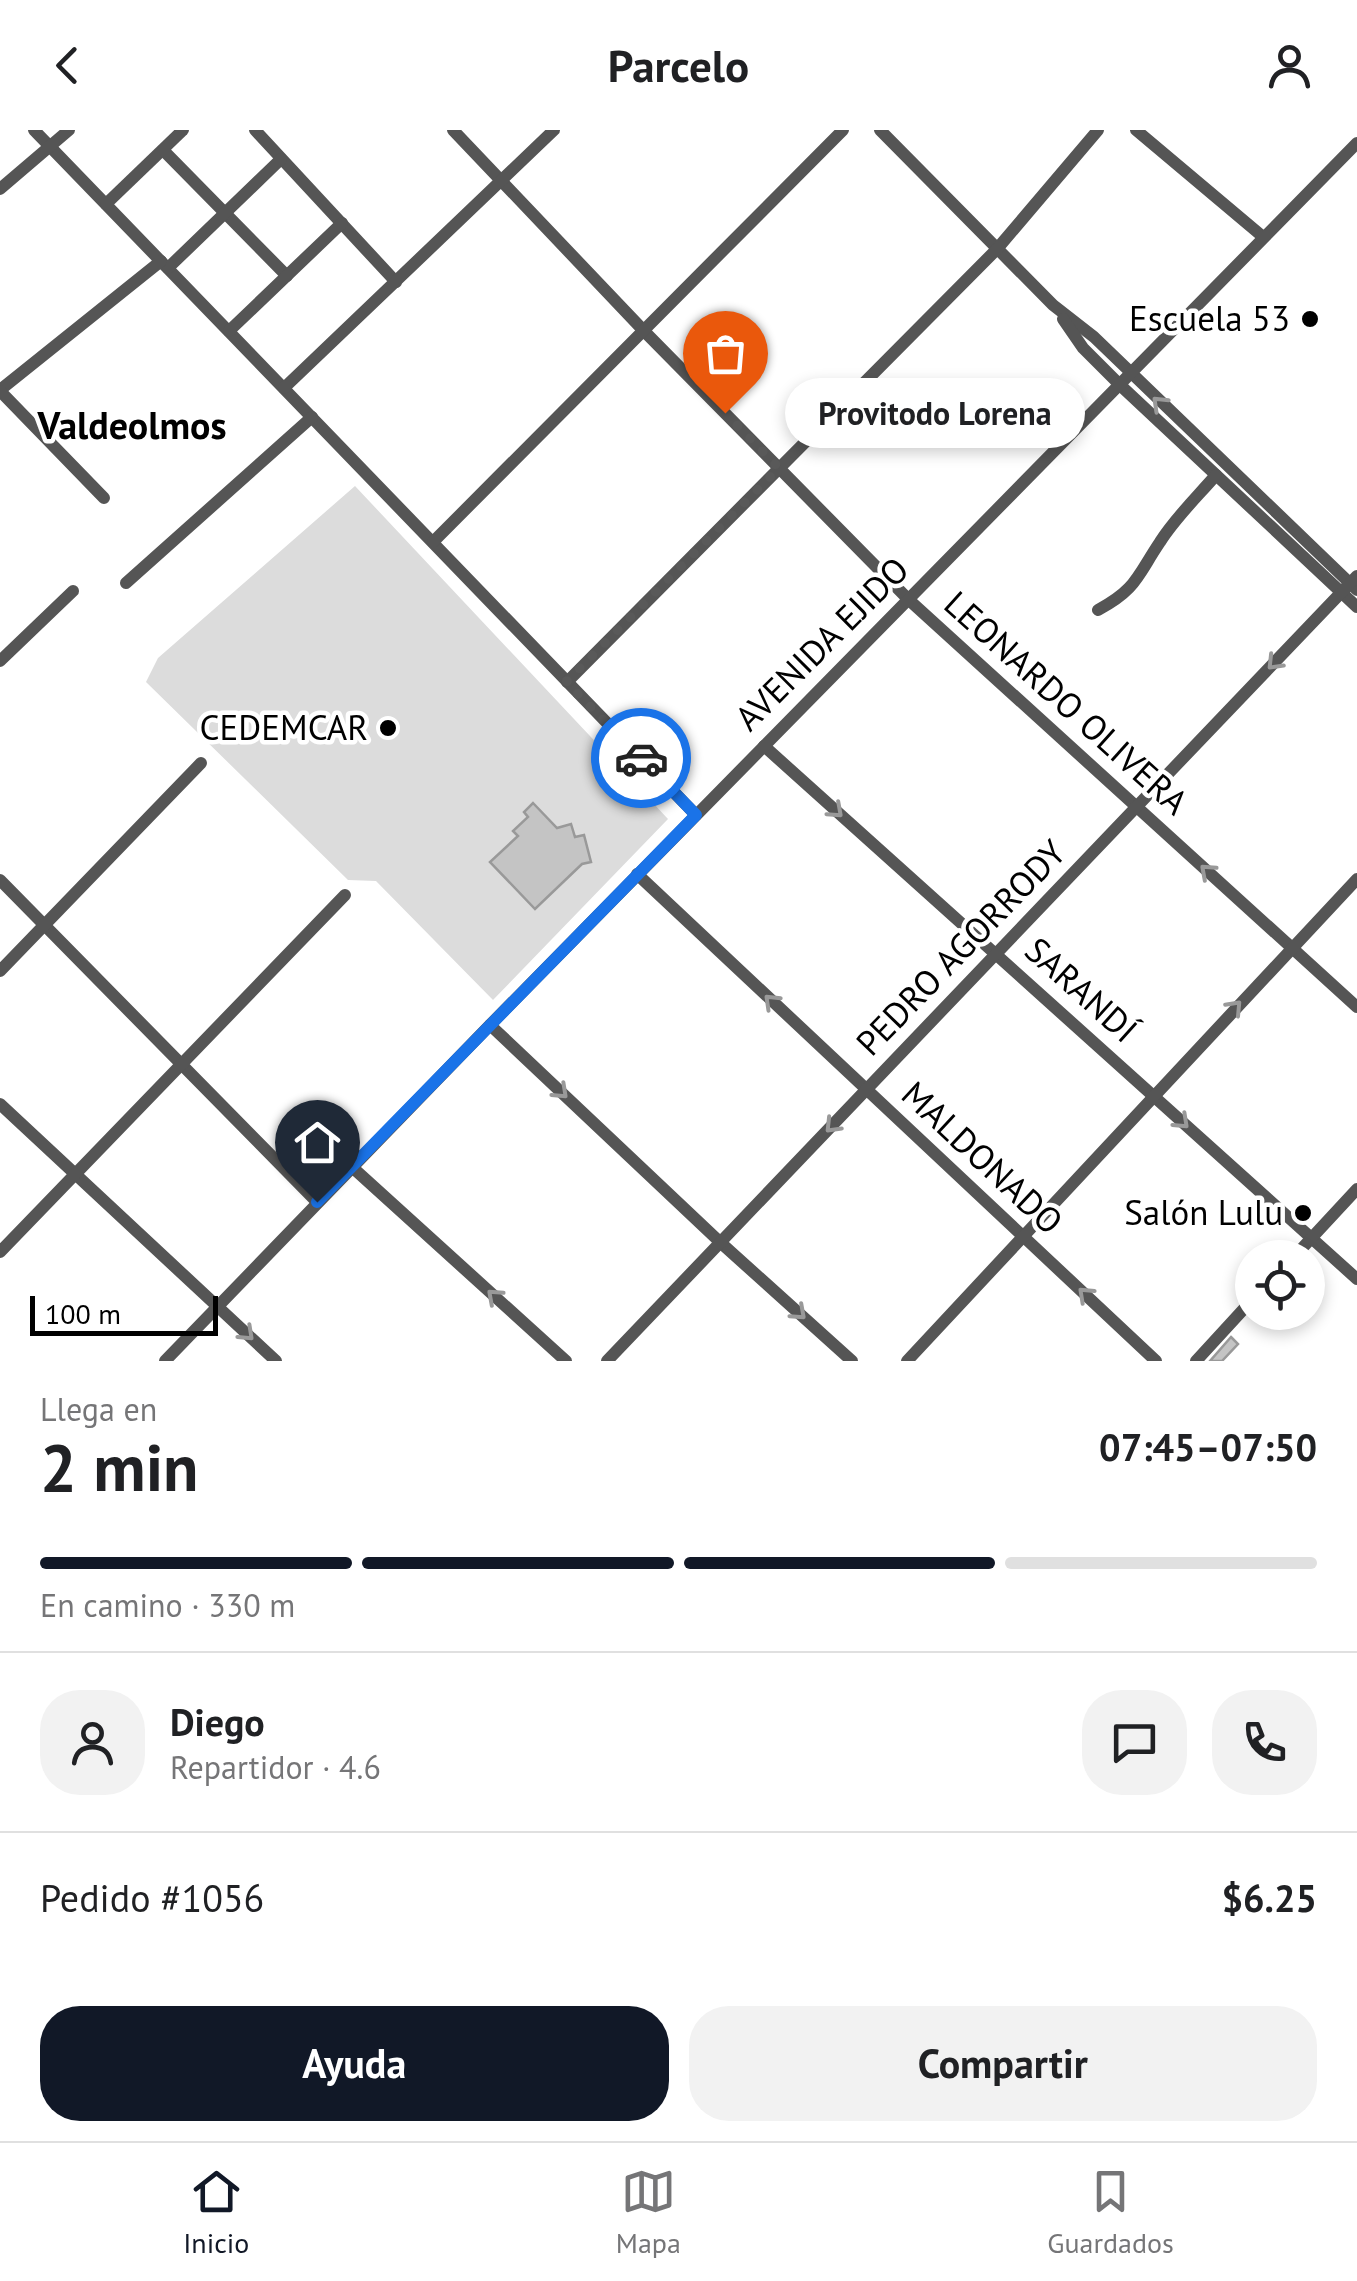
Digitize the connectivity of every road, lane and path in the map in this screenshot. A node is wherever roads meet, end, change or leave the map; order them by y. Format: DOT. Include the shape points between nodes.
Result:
graph roads {
  1 [pos="34,130"];
  2 [pos="70,130"];
  3 [pos="183,130"];
  4 [pos="255,130"];
  5 [pos="453,130"];
  6 [pos="554,130"];
  7 [pos="842,130"];
  8 [pos="880,130"];
  9 [pos="1098,130"];
  10 [pos="1136,130"];
  11 [pos="1357,143"];
  12 [pos="50,148"];
  13 [pos="162,150"];
  14 [pos="282,158"];
  15 [pos="502,181"];
  16 [pos="0,189"];
  17 [pos="106,204"];
  18 [pos="226,212"];
  19 [pos="342,224"];
  20 [pos="1262,236"];
  21 [pos="998,249"];
  22 [pos="165,264"];
  23 [pos="288,276"];
  24 [pos="396,282"];
  25 [pos="644,331"];
  26 [pos="229,332"];
  27 [pos="1125,380"];
  28 [pos="284,388"];
  29 [pos="0,390"];
  30 [pos="312,417"];
  31 [pos="779,468"];
  32 [pos="1216,475"];
  33 [pos="104,498"];
  34 [pos="432,542"];
  35 [pos="126,583"];
  36 [pos="1351,586"];
  37 [pos="73,591"];
  38 [pos="908,600"];
  39 [pos="1357,607"];
  40 [pos="1098,610"];
  41 [pos="0,661"];
  42 [pos="566,682"];
  43 [pos="764,746"];
  44 [pos="201,763"];
  45 [pos="1136,808"];
  46 [pos="696,815"];
  47 [pos="637,874"];
  48 [pos="1357,879"];
  49 [pos="0,880"];
  50 [pos="345,894"];
  51 [pos="43,925"];
  52 [pos="1290,947"];
  53 [pos="996,954"];
  54 [pos="0,971"];
  55 [pos="1357,1007"];
  56 [pos="490,1025"];
  57 [pos="179,1063"];
  58 [pos="866,1091"];
  59 [pos="1153,1095"];
  60 [pos="0,1104"];
  61 [pos="352,1167"];
  62 [pos="74,1173"];
  63 [pos="1357,1189"];
  64 [pos="317,1202"];
  65 [pos="1023,1236"];
  66 [pos="1310,1239"];
  67 [pos="721,1243"];
  68 [pos="0,1252"];
  69 [pos="1357,1279"];
  70 [pos="218,1307"];
  71 [pos="1235,1319"];
  72 [pos="165,1361"];
  73 [pos="276,1361"];
  74 [pos="566,1361"];
  75 [pos="607,1361"];
  76 [pos="852,1361"];
  77 [pos="906,1361"];
  78 [pos="1156,1361"];
  79 [pos="1196,1361"];
  1 -- 12 [label="street"];
  2 -- 12 [label="street"];
  3 -- 13 [label="street"];
  4 -- 14 [label="street"];
  5 -- 15 [label="street, LEONARDO OLIVERA"];
  6 -- 15 [label="street"];
  7 -- 25 [label="street"];
  8 -- 21 [label="street"];
  9 -- 21 [label="street"];
  10 -- 20 [label="street"];
  11 -- 20 [label="street, AVENIDA EJIDO"];
  12 -- 16 [label="street"];
  12 -- 17 [label="street"];
  13 -- 17 [label="street"];
  13 -- 18 [label="street"];
  14 -- 18 [label="street"];
  14 -- 19 [label="street"];
  15 -- 24 [label="street"];
  15 -- 25 [label="street, LEONARDO OLIVERA"];
  17 -- 22 [label="street"];
  18 -- 22 [label="street"];
  18 -- 23 [label="street"];
  19 -- 23 [label="street"];
  19 -- 24 [label="street"];
  20 -- 27 [label="street, AVENIDA EJIDO"];
  21 -- 27 [label="street" via="1084,348"];
  21 -- 31 [label="street"];
  22 -- 26 [label="street"];
  22 -- 29 [label="street"];
  23 -- 26 [label="street"];
  24 -- 28 [label="street"];
  25 -- 31 [label="street, LEONARDO OLIVERA"];
  25 -- 34 [label="street"];
  26 -- 28 [label="street"];
  27 -- 32 [label="street"];
  36 -- 27 [label="street, one-way"];
  27 -- 38 [label="street, AVENIDA EJIDO"];
  28 -- 30 [label="street"];
  29 -- 33 [label="street"];
  30 -- 34 [label="street"];
  30 -- 35 [label="street"];
  31 -- 38 [label="street, LEONARDO OLIVERA"];
  31 -- 42 [label="street"];
  32 -- 36 [label="street"];
  32 -- 40 [label="street" via="1160,540 1124,596"];
  34 -- 42 [label="street"];
  36 -- 39 [label="street"];
  36 -- 45 [label="street, PEDRO AGORRODY, one-way"];
  37 -- 41 [label="street"];
  38 -- 43 [label="street, AVENIDA EJIDO"];
  38 -- 45 [label="street, LEONARDO OLIVERA"];
  42 -- 46 [label="street"];
  43 -- 46 [label="street, AVENIDA EJIDO"];
  43 -- 53 [label="street, SARANDÍ, one-way"];
  44 -- 51 [label="street"];
  52 -- 45 [label="street, LEONARDO OLIVERA, one-way"];
  45 -- 53 [label="street, PEDRO AGORRODY"];
  46 -- 47 [label="street, AVENIDA EJIDO"];
  47 -- 56 [label="street, AVENIDA EJIDO"];
  58 -- 47 [label="street, MALDONADO, one-way"];
  48 -- 52 [label="street"];
  49 -- 51 [label="street"];
  50 -- 57 [label="street"];
  51 -- 54 [label="street"];
  51 -- 57 [label="street"];
  52 -- 55 [label="street, LEONARDO OLIVERA"];
  59 -- 52 [label="street, one-way"];
  53 -- 58 [label="street, PEDRO AGORRODY"];
  53 -- 59 [label="street, SARANDÍ"];
  56 -- 61 [label="street, AVENIDA EJIDO"];
  56 -- 67 [label="street, one-way"];
  57 -- 62 [label="street"];
  57 -- 64 [label="street"];
  58 -- 65 [label="street, MALDONADO"];
  58 -- 67 [label="street, PEDRO AGORRODY, one-way"];
  59 -- 65 [label="street"];
  59 -- 66 [label="street, SARANDÍ, one-way"];
  60 -- 62 [label="street"];
  61 -- 64 [label="street, AVENIDA EJIDO"];
  74 -- 61 [label="street, one-way"];
  62 -- 68 [label="street"];
  62 -- 70 [label="street"];
  63 -- 66 [label="street"];
  64 -- 70 [label="street, AVENIDA EJIDO"];
  65 -- 77 [label="street"];
  78 -- 65 [label="street, MALDONADO, one-way"];
  66 -- 69 [label="street, SARANDÍ"];
  67 -- 75 [label="street, PEDRO AGORRODY"];
  67 -- 76 [label="street, one-way"];
  70 -- 72 [label="street, AVENIDA EJIDO"];
  70 -- 73 [label="street, one-way"];
  71 -- 79 [label="street"];
}
